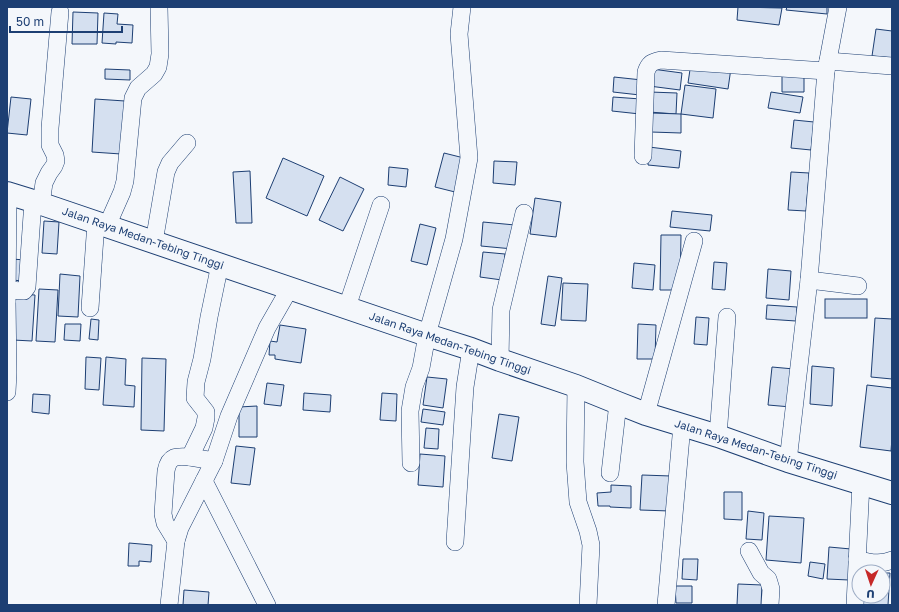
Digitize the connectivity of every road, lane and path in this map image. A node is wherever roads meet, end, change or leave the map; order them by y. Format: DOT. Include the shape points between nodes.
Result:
graph roads {
  1 [pos="159,7"];
  2 [pos="462,7"];
  3 [pos="838,7"];
  4 [pos="60,12"];
  5 [pos="827,66"];
  6 [pos="892,66"];
  7 [pos="187,143"];
  8 [pos="643,156"];
  9 [pos="8,193"];
  10 [pos="37,202"];
  11 [pos="381,205"];
  12 [pos="524,213"];
  13 [pos="101,224"];
  14 [pos="694,241"];
  15 [pos="154,242"];
  16 [pos="220,264"];
  17 [pos="809,280"];
  18 [pos="858,286"];
  19 [pos="290,288"];
  20 [pos="7,290"];
  21 [pos="7,302"];
  22 [pos="90,308"];
  23 [pos="347,308"];
  24 [pos="727,317"];
  25 [pos="427,335"];
  26 [pos="471,349"];
  27 [pos="500,360"];
  28 [pos="576,386"];
  29 [pos="7,392"];
  30 [pos="618,403"];
  31 [pos="646,414"];
  32 [pos="682,425"];
  33 [pos="718,436"];
  34 [pos="203,459"];
  35 [pos="788,461"];
  36 [pos="411,463"];
  37 [pos="610,473"];
  38 [pos="204,481"];
  39 [pos="861,483"];
  40 [pos="892,493"];
  41 [pos="176,541"];
  42 [pos="455,542"];
  43 [pos="749,551"];
  44 [pos="857,559"];
  45 [pos="892,560"];
  46 [pos="169,605"];
  47 [pos="267,605"];
  48 [pos="588,605"];
  49 [pos="666,605"];
  50 [pos="770,605"];
  51 [pos="855,605"];
  1 -- 13 [label="street" via="158,66 154,74 138,88 133,98 122,192"];
  2 -- 25 [label="street" via="459,34 469,158 454,239"];
  3 -- 5 [label="street"];
  4 -- 10 [label="street" via="50,128 50,144 56,161"];
  5 -- 6 [label="street"];
  5 -- 8 [label="street" via="660,60 652,62 646,72"];
  5 -- 17 [label="street"];
  7 -- 15 [label="street" via="170,163 166,172"];
  9 -- 10 [label="highway, Jalan Raya Medan-Tebing Tinggi"];
  9 -- 20 [label="street"];
  10 -- 13 [label="highway, Jalan Raya Medan-Tebing Tinggi"];
  10 -- 20 [label="street" via="27,287 24,291"];
  11 -- 23 [label="street"];
  12 -- 27 [label="street" via="501,310"];
  13 -- 15 [label="highway, Jalan Raya Medan-Tebing Tinggi"];
  13 -- 22 [label="street"];
  14 -- 31 [label="street"];
  15 -- 16 [label="highway, Jalan Raya Medan-Tebing Tinggi"];
  16 -- 19 [label="highway, Jalan Raya Medan-Tebing Tinggi"];
  16 -- 34 [label="street" via="196,387 196,398 206,412"];
  17 -- 18 [label="street"];
  17 -- 35 [label="street"];
  19 -- 23 [label="highway, Jalan Raya Medan-Tebing Tinggi"];
  19 -- 34 [label="street" via="267,328 229,416"];
  20 -- 21 [label="street"];
  21 -- 29 [label="street"];
  23 -- 25 [label="highway, Jalan Raya Medan-Tebing Tinggi"];
  24 -- 33 [label="street"];
  25 -- 26 [label="highway, Jalan Raya Medan-Tebing Tinggi"];
  25 -- 36 [label="street" via="422,368 414,387 410,411"];
  26 -- 27 [label="highway, Jalan Raya Medan-Tebing Tinggi"];
  26 -- 42 [label="street" via="465,387"];
  27 -- 28 [label="highway, Jalan Raya Medan-Tebing Tinggi"];
  28 -- 30 [label="highway, Jalan Raya Medan-Tebing Tinggi"];
  28 -- 48 [label="street" via="575,462 578,502 591,545"];
  30 -- 31 [label="highway, Jalan Raya Medan-Tebing Tinggi"];
  30 -- 37 [label="street"];
  31 -- 32 [label="highway, Jalan Raya Medan-Tebing Tinggi"];
  32 -- 33 [label="highway, Jalan Raya Medan-Tebing Tinggi"];
  32 -- 49 [label="street"];
  33 -- 35 [label="highway, Jalan Raya Medan-Tebing Tinggi"];
  34 -- 38 [label="street"];
  34 -- 41 [label="street" via="180,456 171,459 167,464 163,514 165,523"];
  35 -- 39 [label="highway, Jalan Raya Medan-Tebing Tinggi"];
  38 -- 41 [label="street"];
  38 -- 47 [label="street"];
  39 -- 40 [label="highway, Jalan Raya Medan-Tebing Tinggi"];
  39 -- 44 [label="street"];
  41 -- 46 [label="street"];
  43 -- 50 [label="street" via="761,573 768,579 771,589"];
  44 -- 45 [label="street" via="867,563 886,563"];
  44 -- 51 [label="street"];
}
